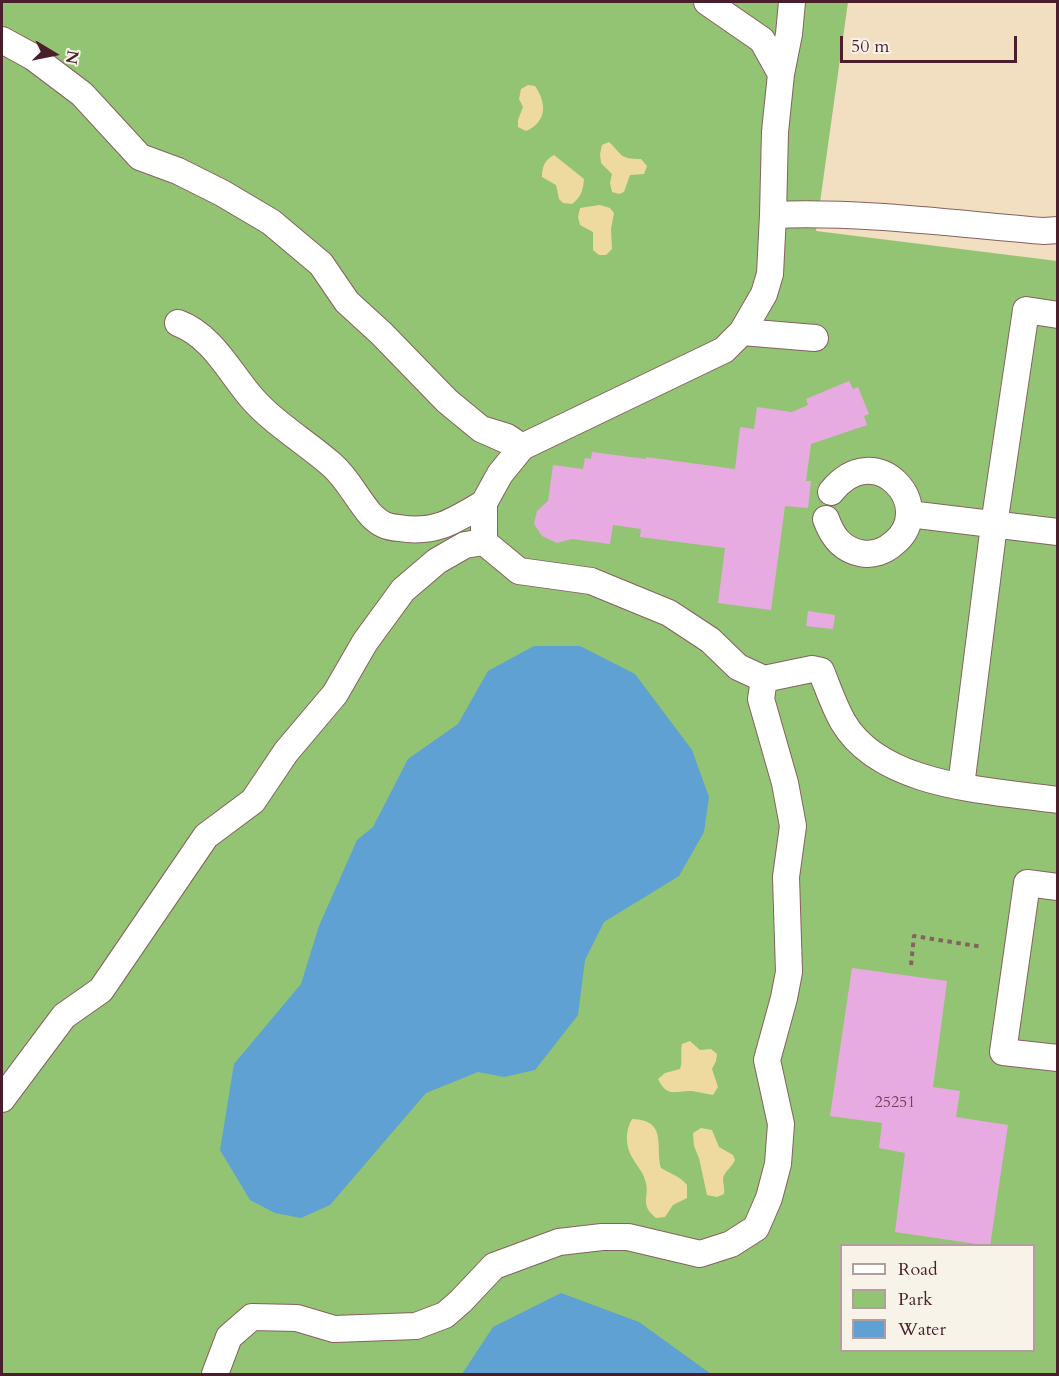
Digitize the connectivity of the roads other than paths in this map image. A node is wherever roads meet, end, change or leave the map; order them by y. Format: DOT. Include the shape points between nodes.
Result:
graph roads {
  1 [pos="707,2"];
  2 [pos="792,2"];
  3 [pos="2,40"];
  4 [pos="781,74"];
  5 [pos="773,215"];
  6 [pos="1058,230"];
  7 [pos="1058,315"];
  8 [pos="178,323"];
  9 [pos="742,333"];
  10 [pos="814,338"];
  11 [pos="522,447"];
  12 [pos="831,492"];
  13 [pos="484,503"];
  14 [pos="909,514"];
  15 [pos="826,519"];
  16 [pos="994,525"];
  17 [pos="1058,532"];
  18 [pos="484,542"];
  19 [pos="764,679"];
  20 [pos="961,786"];
  21 [pos="1058,800"];
  22 [pos="1058,887"];
  23 [pos="1058,1058"];
  24 [pos="2,1099"];
  25 [pos="215,1374"];
  1 -- 4 [label="lane" via="762,40"];
  2 -- 4 [label="lane"];
  3 -- 11 [label="lane" via="33,57 82,94 140,157 178,171 271,222 321,264 347,302 447,401 481,429 507,437"];
  4 -- 5 [label="lane"];
  5 -- 6 [label="lane"];
  5 -- 9 [label="lane" via="770,274 764,294"];
  7 -- 16 [label="lane" via="1026,310"];
  8 -- 13 [label="lane" via="192,328 253,399 339,471 383,526 432,530"];
  9 -- 10 [label="lane"];
  9 -- 11 [label="lane" via="724,350"];
  11 -- 13 [label="lane" via="500,474"];
  12 -- 14 [label="lane" via="851,474 879,472 901,488"];
  13 -- 18 [label="lane"];
  14 -- 15 [label="lane" via="906,528 889,548 862,554 838,543"];
  14 -- 16 [label="lane"];
  16 -- 17 [label="lane"];
  16 -- 20 [label="lane"];
  18 -- 19 [label="lane" via="519,571 591,581 669,613 710,640 738,667"];
  18 -- 24 [label="lane" via="465,545 437,561 403,590 334,694 286,752 253,801 206,836 101,990 64,1016"];
  19 -- 20 [label="lane" via="812,669 821,671 844,723 876,757 925,778"];
  19 -- 25 [label="lane" via="760,699 785,783 793,826 786,877 789,972 767,1060 781,1124 778,1164 756,1228 731,1244 700,1254 628,1237 559,1242 494,1266 445,1315 417,1326 334,1329 297,1318 252,1317 229,1337"];
  20 -- 21 [label="lane"];
  22 -- 23 [label="lane" via="1027,884 1003,1052"];
}
